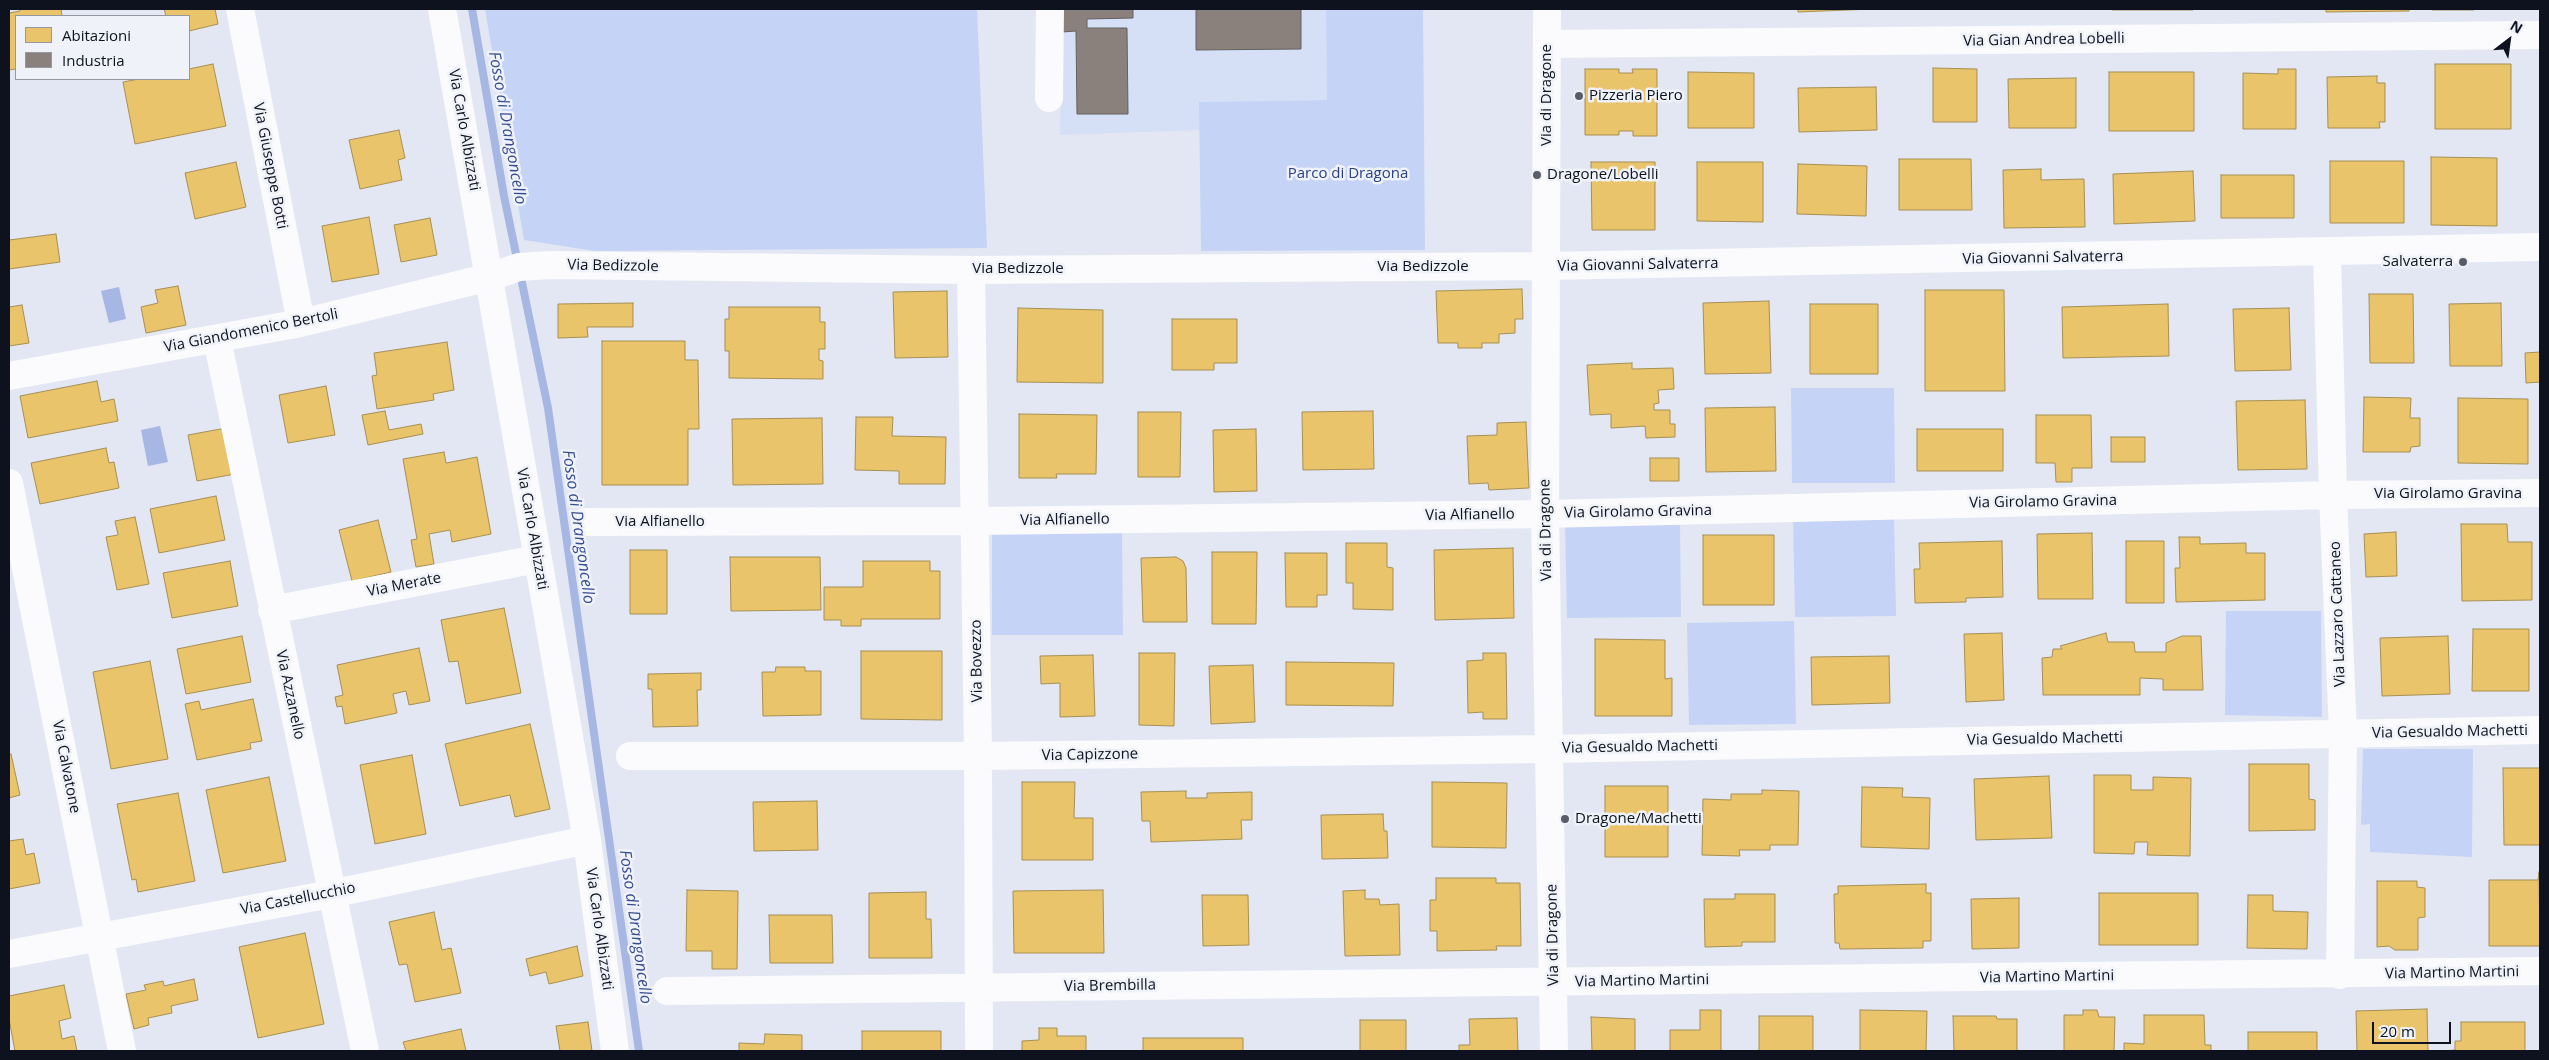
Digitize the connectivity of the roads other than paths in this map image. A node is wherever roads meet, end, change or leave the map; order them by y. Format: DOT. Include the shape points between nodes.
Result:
graph roads {
  1 [pos="240,9"];
  2 [pos="442,9"];
  3 [pos="1050,9"];
  4 [pos="1547,9"];
  5 [pos="2540,35"];
  6 [pos="1547,44"];
  7 [pos="1049,98"];
  8 [pos="2540,247"];
  9 [pos="2327,253"];
  10 [pos="1546,266"];
  11 [pos="971,270"];
  12 [pos="490,277"];
  13 [pos="301,323"];
  14 [pos="217,339"];
  15 [pos="9,376"];
  16 [pos="9,483"];
  17 [pos="2540,493"];
  18 [pos="2333,495"];
  19 [pos="1545,514"];
  20 [pos="976,521"];
  21 [pos="584,522"];
  22 [pos="537,559"];
  23 [pos="272,610"];
  24 [pos="2540,730"];
  25 [pos="2343,733"];
  26 [pos="1549,749"];
  27 [pos="630,756"];
  28 [pos="978,756"];
  29 [pos="587,840"];
  30 [pos="331,894"];
  31 [pos="100,936"];
  32 [pos="9,954"];
  33 [pos="2540,971"];
  34 [pos="2340,975"];
  35 [pos="1554,982"];
  36 [pos="978,988"];
  37 [pos="666,991"];
  38 [pos="122,1051"];
  39 [pos="365,1051"];
  40 [pos="615,1051"];
  41 [pos="979,1051"];
  42 [pos="1554,1051"];
  1 -- 13 [label="street, Via Giuseppe Botti"];
  2 -- 12 [label="street, Via Carlo Albizzati"];
  3 -- 7 [label="street"];
  4 -- 6 [label="street, Via di Dragone"];
  5 -- 6 [label="street, Via Gian Andrea Lobelli"];
  6 -- 10 [label="street, Via di Dragone"];
  8 -- 9 [label="street, Via Giovanni Salvaterra"];
  9 -- 10 [label="street, Via Giovanni Salvaterra"];
  9 -- 18 [label="street, Via Lazzaro Cattaneo"];
  10 -- 11 [label="street, Via Bedizzole"];
  10 -- 19 [label="street, Via di Dragone"];
  11 -- 12 [label="street, Via Bedizzole" via="550,265 519,267"];
  11 -- 20 [label="street, Via Bovezzo"];
  12 -- 13 [label="street, Via Giandomenico Bertoli"];
  12 -- 22 [label="street, Via Carlo Albizzati"];
  13 -- 14 [label="street, Via Giandomenico Bertoli"];
  14 -- 15 [label="street, Via Giandomenico Bertoli"];
  14 -- 23 [label="street, Via Azzanello"];
  16 -- 31 [label="street, Via Calvatone"];
  17 -- 18 [label="street, Via Girolamo Gravina"];
  18 -- 19 [label="street, Via Girolamo Gravina"];
  18 -- 25 [label="street, Via Lazzaro Cattaneo"];
  19 -- 20 [label="street, Via Alfianello"];
  19 -- 26 [label="street, Via di Dragone"];
  20 -- 21 [label="street, Via Alfianello"];
  20 -- 28 [label="street, Via Bovezzo"];
  22 -- 23 [label="street, Via Merate"];
  22 -- 29 [label="street, Via Carlo Albizzati"];
  23 -- 30 [label="street, Via Azzanello"];
  24 -- 25 [label="street, Via Gesualdo Machetti"];
  25 -- 26 [label="street, Via Gesualdo Machetti"];
  25 -- 34 [label="street, Via Lazzaro Cattaneo"];
  26 -- 28 [label="street, Via Capizzone"];
  26 -- 35 [label="street, Via di Dragone"];
  27 -- 28 [label="street, Via Capizzone"];
  28 -- 36 [label="street, Via Bovezzo"];
  29 -- 30 [label="street, Via Castellucchio"];
  29 -- 40 [label="street, Via Carlo Albizzati"];
  30 -- 31 [label="street, Via Castellucchio"];
  30 -- 39 [label="street, Via Azzanello"];
  31 -- 32 [label="street, Via Castellucchio"];
  31 -- 38 [label="street, Via Calvatone"];
  33 -- 34 [label="street, Via Martino Martini"];
  34 -- 35 [label="street, Via Martino Martini"];
  35 -- 36 [label="street, Via Brembilla"];
  35 -- 42 [label="street, Via di Dragone"];
  36 -- 37 [label="street, Via Brembilla"];
  36 -- 41 [label="street, Via Bovezzo"];
}
